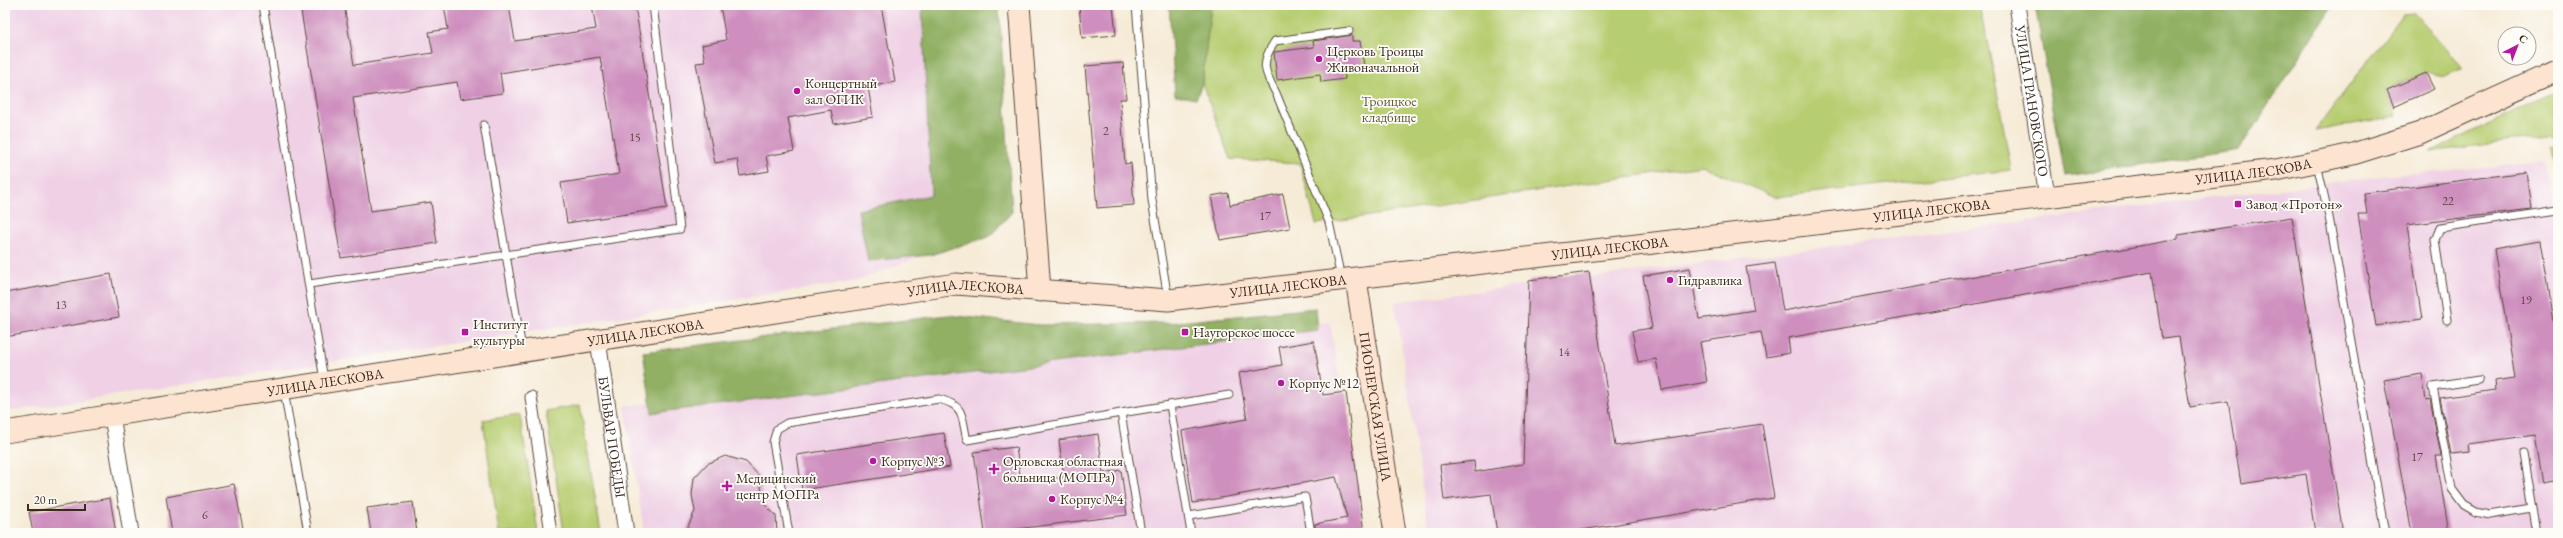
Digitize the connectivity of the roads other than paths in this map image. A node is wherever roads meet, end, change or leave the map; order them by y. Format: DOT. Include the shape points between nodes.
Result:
graph roads {
  1 [pos="263,5"];
  2 [pos="653,5"];
  3 [pos="1019,5"];
  4 [pos="1136,5"];
  5 [pos="2017,5"];
  6 [pos="1348,31"];
  7 [pos="2558,70"];
  8 [pos="484,125"];
  9 [pos="2316,161"];
  10 [pos="2047,196"];
  11 [pos="2558,210"];
  12 [pos="507,255"];
  13 [pos="1349,280"];
  14 [pos="309,284"];
  15 [pos="1040,291"];
  16 [pos="1168,300"];
  17 [pos="2447,320"];
  18 [pos="598,340"];
  19 [pos="523,352"];
  20 [pos="2479,380"];
  21 [pos="325,382"];
  22 [pos="284,388"];
  23 [pos="1229,395"];
  24 [pos="531,397"];
  25 [pos="1170,405"];
  26 [pos="1121,413"];
  27 [pos="112,416"];
  28 [pos="5,432"];
  29 [pos="2523,454"];
  30 [pos="2531,508"];
  31 [pos="1189,516"];
  32 [pos="130,533"];
  33 [pos="308,533"];
  34 [pos="551,533"];
  35 [pos="626,533"];
  36 [pos="789,533"];
  37 [pos="1140,533"];
  38 [pos="1191,533"];
  39 [pos="1311,533"];
  40 [pos="1395,533"];
  41 [pos="2386,533"];
  42 [pos="2536,533"];
  1 -- 14 [label="lane"];
  2 -- 12 [label="lane" via="680,229"];
  3 -- 15 [label="main road"];
  4 -- 16 [label="lane" via="1152,200"];
  5 -- 10 [label="street, УЛИЦА ГРАНОВСКОГО"];
  6 -- 13 [label="lane" via="1275,41 1266,54 1266,75 1276,93 1329,222"];
  7 -- 9 [label="main road, УЛИЦА ЛЕСКОВА" via="2420,133 2352,154"];
  8 -- 12 [label="lane"];
  9 -- 10 [label="main road, УЛИЦА ЛЕСКОВА" via="2276,170"];
  9 -- 41 [label="lane" via="2329,217"];
  10 -- 13 [label="main road, УЛИЦА ЛЕСКОВА"];
  11 -- 17 [label="lane" via="2440,228 2435,240"];
  12 -- 14 [label="lane"];
  12 -- 19 [label="lane"];
  13 -- 16 [label="main road, УЛИЦА ЛЕСКОВА"];
  13 -- 40 [label="main road, ПИОНЕРСКАЯ УЛИЦА"];
  14 -- 21 [label="lane"];
  15 -- 16 [label="main road, УЛИЦА ЛЕСКОВА"];
  15 -- 18 [label="main road, УЛИЦА ЛЕСКОВА" via="956,284"];
  18 -- 19 [label="main road, УЛИЦА ЛЕСКОВА"];
  18 -- 35 [label="street, БУЛЬВАР ПОБЕДЫ"];
  19 -- 21 [label="main road, УЛИЦА ЛЕСКОВА"];
  20 -- 30 [label="lane" via="2433,387 2452,489 2464,505 2476,512 2490,515"];
  21 -- 22 [label="main road, УЛИЦА ЛЕСКОВА"];
  22 -- 27 [label="main road, УЛИЦА ЛЕСКОВА"];
  22 -- 33 [label="lane"];
  23 -- 25 [label="lane"];
  24 -- 34 [label="street"];
  25 -- 26 [label="lane"];
  25 -- 31 [label="lane"];
  26 -- 36 [label="lane" via="967,440 960,411 954,403 939,399 787,423 777,429 773,442"];
  26 -- 37 [label="lane"];
  27 -- 28 [label="main road, УЛИЦА ЛЕСКОВА"];
  27 -- 32 [label="street"];
  29 -- 30 [label="lane"];
  30 -- 42 [label="lane"];
  31 -- 38 [label="lane"];
  31 -- 39 [label="lane" via="1305,497"];
}
